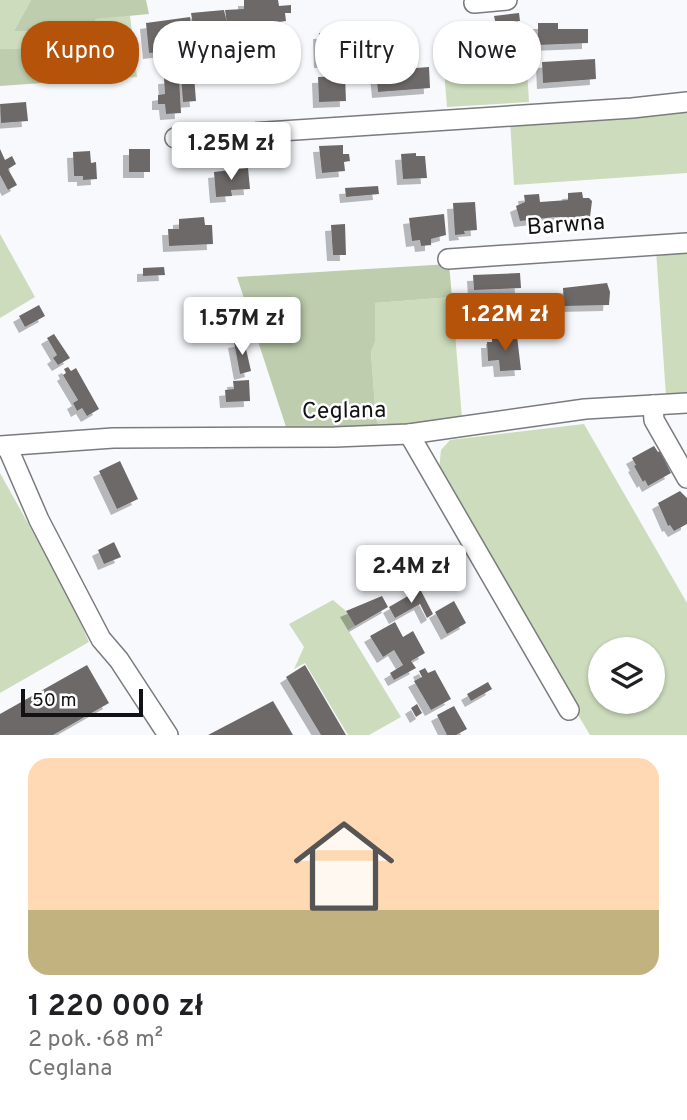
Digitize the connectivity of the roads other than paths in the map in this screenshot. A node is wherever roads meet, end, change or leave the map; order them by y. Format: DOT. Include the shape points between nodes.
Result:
graph roads {
  1 [pos="508,0"];
  2 [pos="474,3"];
  3 [pos="687,102"];
  4 [pos="175,138"];
  5 [pos="687,243"];
  6 [pos="448,259"];
  7 [pos="687,403"];
  8 [pos="653,405"];
  9 [pos="409,434"];
  10 [pos="3,446"];
  11 [pos="687,478"];
  12 [pos="569,710"];
  13 [pos="168,735"];
  1 -- 2 [label="street"];
  3 -- 4 [label="street"];
  5 -- 6 [label="street, Barwna"];
  7 -- 8 [label="street, Ceglana"];
  8 -- 9 [label="street, Ceglana" via="585,409"];
  8 -- 11 [label="street" via="654,419"];
  9 -- 10 [label="street, Ceglana" via="113,438"];
  9 -- 12 [label="street"];
  10 -- 13 [label="street" via="101,639"];
}
